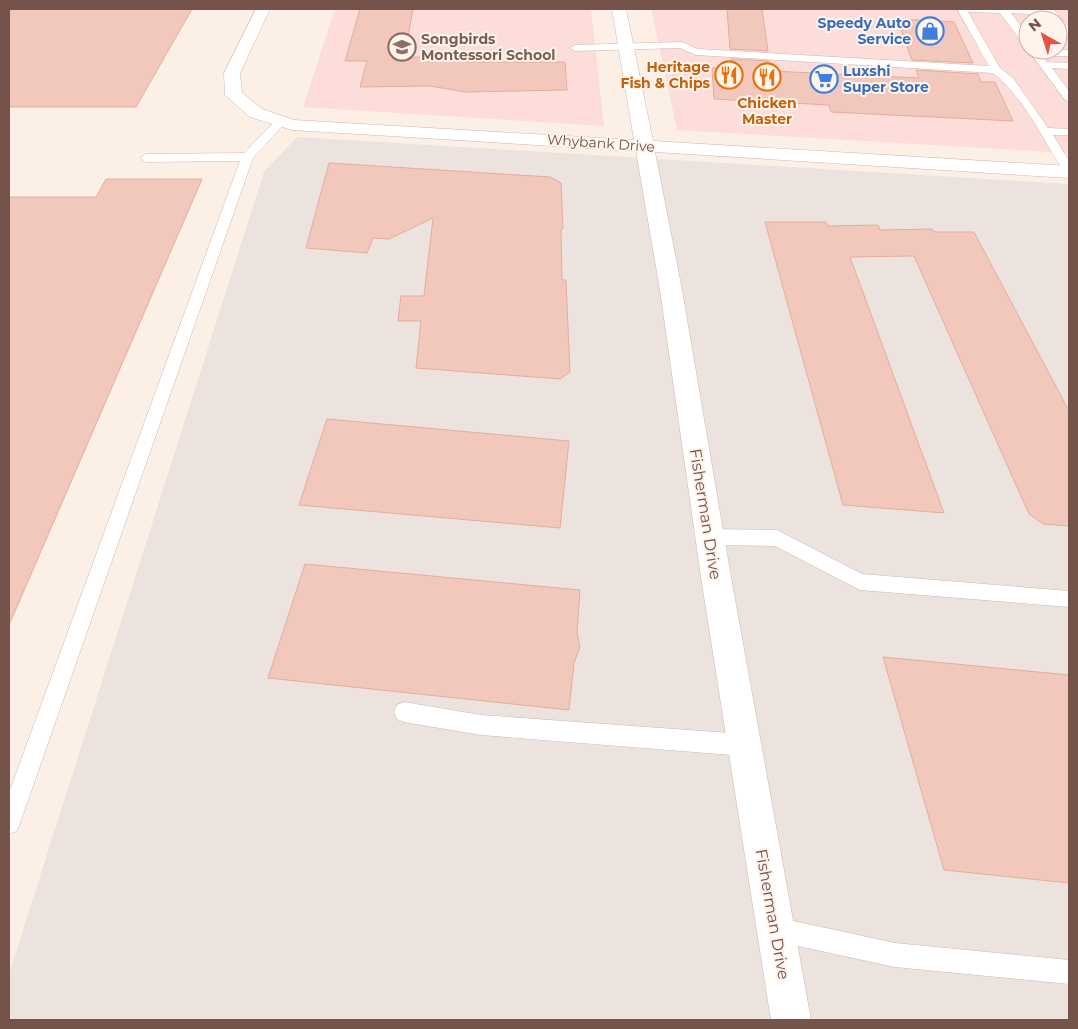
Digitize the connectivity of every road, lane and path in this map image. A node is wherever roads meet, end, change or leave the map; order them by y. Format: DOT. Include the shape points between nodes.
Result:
graph roads {
  1 [pos="263,9"];
  2 [pos="619,9"];
  3 [pos="962,9"];
  4 [pos="967,9"];
  5 [pos="1003,10"];
  6 [pos="1018,11"];
  7 [pos="1016,27"];
  8 [pos="1018,30"];
  9 [pos="627,47"];
  10 [pos="575,48"];
  11 [pos="1041,60"];
  12 [pos="1045,65"];
  13 [pos="1069,66"];
  14 [pos="996,70"];
  15 [pos="1056,80"];
  16 [pos="1069,80"];
  17 [pos="1068,96"];
  18 [pos="281,121"];
  19 [pos="1045,131"];
  20 [pos="1069,132"];
  21 [pos="643,146"];
  22 [pos="247,157"];
  23 [pos="146,158"];
  24 [pos="1069,171"];
  25 [pos="710,537"];
  26 [pos="1069,599"];
  27 [pos="404,712"];
  28 [pos="744,744"];
  29 [pos="9,823"];
  30 [pos="775,929"];
  31 [pos="1069,972"];
  32 [pos="791,1020"];
  1 -- 18 [label="street, Whybank Drive" via="232,73 234,95 256,113"];
  2 -- 9 [label="street, Fisherman Drive"];
  3 -- 14 [label="lane"];
  4 -- 5 [label="lane"];
  5 -- 6 [label="lane"];
  5 -- 7 [label="lane"];
  7 -- 8 [label="lane"];
  9 -- 10 [label="lane"];
  9 -- 14 [label="lane" via="682,45 696,52"];
  9 -- 21 [label="street, Fisherman Drive"];
  11 -- 12 [label="lane"];
  12 -- 13 [label="lane"];
  12 -- 15 [label="lane"];
  14 -- 19 [label="lane" via="1009,80"];
  15 -- 16 [label="lane"];
  15 -- 17 [label="lane"];
  18 -- 21 [label="street, Whybank Drive" via="292,125"];
  18 -- 22 [label="lane"];
  19 -- 20 [label="lane"];
  19 -- 24 [label="lane"];
  21 -- 24 [label="street, Whybank Drive"];
  21 -- 25 [label="street, Fisherman Drive" via="671,290"];
  22 -- 23 [label="lane"];
  22 -- 29 [label="lane"];
  25 -- 26 [label="lane" via="777,538 860,582"];
  25 -- 28 [label="street, Fisherman Drive"];
  27 -- 28 [label="lane" via="481,725"];
  28 -- 30 [label="street, Fisherman Drive"];
  30 -- 31 [label="lane" via="895,955"];
  30 -- 32 [label="street, Fisherman Drive"];
}
